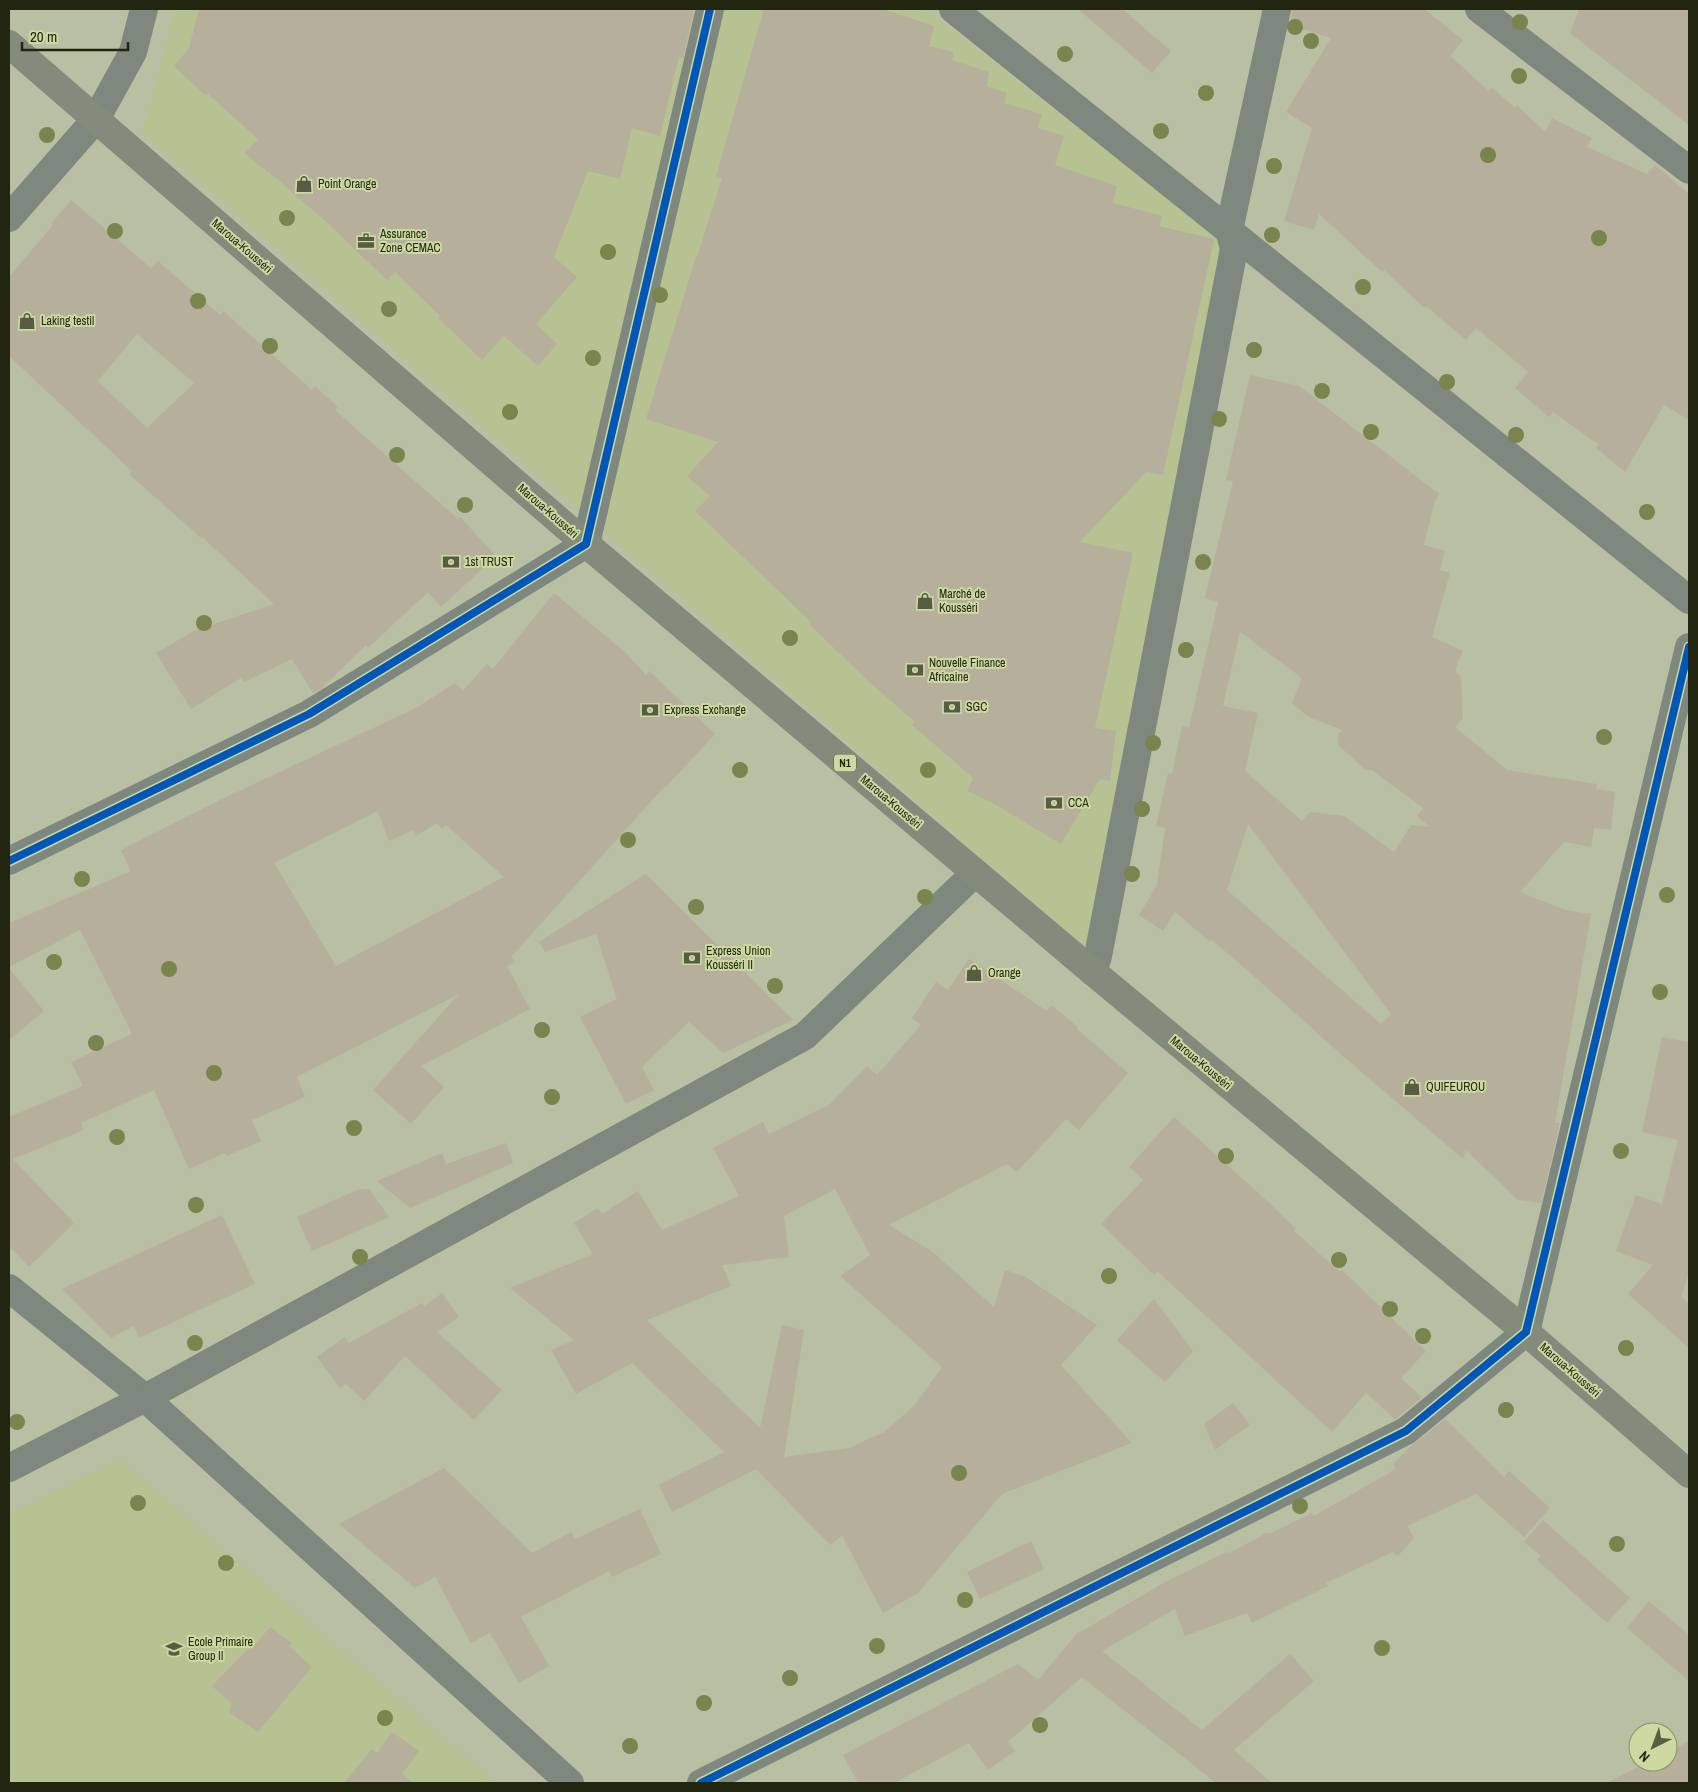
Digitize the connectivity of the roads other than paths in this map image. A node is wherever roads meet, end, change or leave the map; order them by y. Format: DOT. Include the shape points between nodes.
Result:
graph roads {
  1 [pos="144,9"];
  2 [pos="710,9"];
  3 [pos="953,9"];
  4 [pos="1277,9"];
  5 [pos="1479,9"];
  6 [pos="9,44"];
  7 [pos="96,119"];
  8 [pos="1689,170"];
  9 [pos="9,218"];
  10 [pos="1229,230"];
  11 [pos="586,544"];
  12 [pos="1689,600"];
  13 [pos="1689,647"];
  14 [pos="9,861"];
  15 [pos="975,873"];
  16 [pos="1093,972"];
  17 [pos="9,1288"];
  18 [pos="1526,1332"];
  19 [pos="145,1398"];
  20 [pos="9,1468"];
  21 [pos="1689,1474"];
  22 [pos="570,1783"];
  23 [pos="701,1783"];
  1 -- 7 [label="street" via="133,52"];
  2 -- 11 [label="street"];
  3 -- 10 [label="street"];
  4 -- 10 [label="street"];
  5 -- 8 [label="street"];
  6 -- 7 [label="highway, Maroua-Kousséri / N1"];
  7 -- 9 [label="street"];
  7 -- 11 [label="highway, Maroua-Kousséri / N1"];
  10 -- 12 [label="street"];
  10 -- 16 [label="street" via="1234,249"];
  11 -- 14 [label="street" via="309,714"];
  11 -- 15 [label="highway, Maroua-Kousséri / N1"];
  13 -- 18 [label="street"];
  15 -- 16 [label="highway, Maroua-Kousséri / N1"];
  15 -- 19 [label="street" via="805,1036"];
  16 -- 18 [label="highway, Maroua-Kousséri / N1"];
  17 -- 19 [label="street"];
  18 -- 21 [label="highway, Maroua-Kousséri / N1"];
  18 -- 23 [label="street" via="1406,1431"];
  19 -- 20 [label="street"];
  19 -- 22 [label="street"];
}
